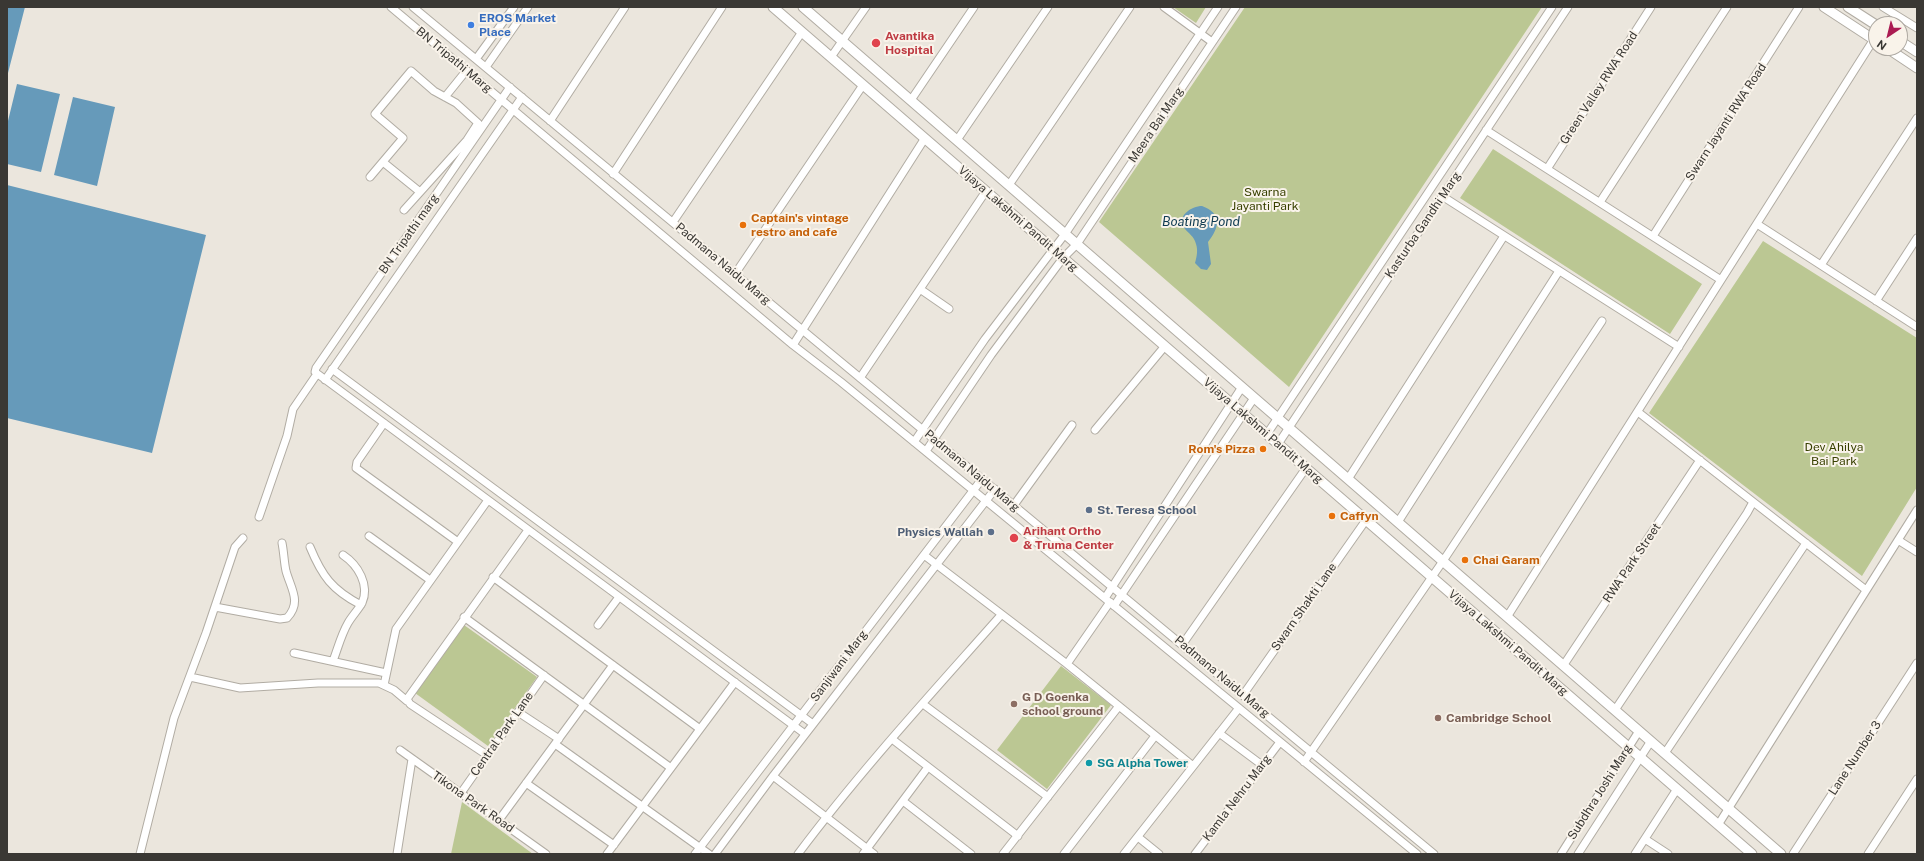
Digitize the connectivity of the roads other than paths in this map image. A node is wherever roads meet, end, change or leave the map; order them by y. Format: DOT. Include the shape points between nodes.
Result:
graph roads {
  1 [pos="391,7"];
  2 [pos="413,7"];
  3 [pos="514,7"];
  4 [pos="528,7"];
  5 [pos="625,7"];
  6 [pos="722,7"];
  7 [pos="774,7"];
  8 [pos="804,7"];
  9 [pos="866,7"];
  10 [pos="974,7"];
  11 [pos="1048,7"];
  12 [pos="1130,7"];
  13 [pos="1164,7"];
  14 [pos="1218,7"];
  15 [pos="1236,7"];
  16 [pos="1552,7"];
  17 [pos="1568,7"];
  18 [pos="1651,7"];
  19 [pos="1727,7"];
  20 [pos="1799,7"];
  21 [pos="1824,7"];
  22 [pos="1848,7"];
  23 [pos="1883,7"];
  24 [pos="1868,20"];
  25 [pos="1917,28"];
  26 [pos="802,32"];
  27 [pos="1200,33"];
  28 [pos="1868,35"];
  29 [pos="842,41"];
  30 [pos="1212,42"];
  31 [pos="1908,46"];
  32 [pos="1868,50"];
  33 [pos="1917,52"];
  34 [pos="1899,56"];
  35 [pos="831,57"];
  36 [pos="476,59"];
  37 [pos="486,67"];
  38 [pos="1917,68"];
  39 [pos="466,70"];
  40 [pos="863,85"];
  41 [pos="510,87"];
  42 [pos="445,97"];
  43 [pos="522,97"];
  44 [pos="501,100"];
  45 [pos="911,100"];
  46 [pos="513,110"];
  47 [pos="1917,118"];
  48 [pos="550,121"];
  49 [pos="1486,130"];
  50 [pos="925,138"];
  51 [pos="957,140"];
  52 [pos="383,162"];
  53 [pos="1445,168"];
  54 [pos="1547,169"];
  55 [pos="613,174"];
  56 [pos="1456,174"];
  57 [pos="370,177"];
  58 [pos="431,180"];
  59 [pos="1009,185"];
  60 [pos="441,187"];
  61 [pos="986,191"];
  62 [pos="420,192"];
  63 [pos="1442,196"];
  64 [pos="1600,202"];
  65 [pos="404,210"];
  66 [pos="673,222"];
  67 [pos="1757,224"];
  68 [pos="1065,234"];
  69 [pos="1504,236"];
  70 [pos="1653,236"];
  71 [pos="1917,238"];
  72 [pos="1077,244"];
  73 [pos="1053,250"];
  74 [pos="1063,258"];
  75 [pos="1821,265"];
  76 [pos="1559,271"];
  77 [pos="735,274"];
  78 [pos="1722,280"];
  79 [pos="920,289"];
  80 [pos="1876,301"];
  81 [pos="949,309"];
  82 [pos="1602,321"];
  83 [pos="1917,327"];
  84 [pos="802,330"];
  85 [pos="793,345"];
  86 [pos="1165,346"];
  87 [pos="1679,347"];
  88 [pos="332,369"];
  89 [pos="317,371"];
  90 [pos="860,378"];
  91 [pos="324,380"];
  92 [pos="1242,387"];
  93 [pos="1254,398"];
  94 [pos="1231,403"];
  95 [pos="1638,412"];
  96 [pos="1243,413"];
  97 [pos="1278,418"];
  98 [pos="384,423"];
  99 [pos="1072,425"];
  100 [pos="1289,427"];
  101 [pos="923,430"];
  102 [pos="1095,430"];
  103 [pos="1267,434"];
  104 [pos="934,439"];
  105 [pos="914,442"];
  106 [pos="1278,444"];
  107 [pos="926,451"];
  108 [pos="1700,460"];
  109 [pos="1306,468"];
  110 [pos="982,479"];
  111 [pos="1348,479"];
  112 [pos="995,489"];
  113 [pos="973,490"];
  114 [pos="488,500"];
  115 [pos="986,501"];
  116 [pos="1753,502"];
  117 [pos="1014,505"];
  118 [pos="1917,510"];
  119 [pos="259,517"];
  120 [pos="1366,520"];
  121 [pos="1398,522"];
  122 [pos="528,530"];
  123 [pos="369,536"];
  124 [pos="243,538"];
  125 [pos="1898,540"];
  126 [pos="458,542"];
  127 [pos="282,543"];
  128 [pos="1806,543"];
  129 [pos="310,547"];
  130 [pos="1917,552"];
  131 [pos="343,555"];
  132 [pos="924,555"];
  133 [pos="1443,561"];
  134 [pos="937,564"];
  135 [pos="493,577"];
  136 [pos="1432,577"];
  137 [pos="430,580"];
  138 [pos="1113,587"];
  139 [pos="1866,590"];
  140 [pos="1122,594"];
  141 [pos="619,597"];
  142 [pos="1110,602"];
  143 [pos="361,605"];
  144 [pos="215,607"];
  145 [pos="1001,615"];
  146 [pos="464,616"];
  147 [pos="1508,617"];
  148 [pos="598,625"];
  149 [pos="1182,645"];
  150 [pos="294,653"];
  151 [pos="333,661"];
  152 [pos="1917,663"];
  153 [pos="1068,664"];
  154 [pos="614,665"];
  155 [pos="1563,666"];
  156 [pos="386,673"];
  157 [pos="544,675"];
  158 [pos="190,677"];
  159 [pos="735,682"];
  160 [pos="384,684"];
  161 [pos="1243,695"];
  162 [pos="408,701"];
  163 [pos="923,704"];
  164 [pos="584,705"];
  165 [pos="1119,706"];
  166 [pos="1239,708"];
  167 [pos="1615,710"];
  168 [pos="518,712"];
  169 [pos="801,715"];
  170 [pos="813,724"];
  171 [pos="793,726"];
  172 [pos="700,729"];
  173 [pos="1639,731"];
  174 [pos="1219,733"];
  175 [pos="805,734"];
  176 [pos="1155,736"];
  177 [pos="892,739"];
  178 [pos="1651,741"];
  179 [pos="557,742"];
  180 [pos="1280,742"];
  181 [pos="1629,747"];
  182 [pos="400,750"];
  183 [pos="1311,752"];
  184 [pos="1665,753"];
  185 [pos="487,755"];
  186 [pos="1641,758"];
  187 [pos="412,759"];
  188 [pos="1304,762"];
  189 [pos="1262,765"];
  190 [pos="1193,766"];
  191 [pos="928,767"];
  192 [pos="671,768"];
  193 [pos="773,776"];
  194 [pos="1917,779"];
  195 [pos="526,783"];
  196 [pos="1677,789"];
  197 [pos="461,793"];
  198 [pos="1048,797"];
  199 [pos="903,801"];
  200 [pos="642,807"];
  201 [pos="1729,809"];
  202 [pos="827,816"];
  203 [pos="498,820"];
  204 [pos="1718,825"];
  205 [pos="1018,836"];
  206 [pos="1138,837"];
  207 [pos="1645,839"];
  208 [pos="614,845"];
  209 [pos="700,847"];
  210 [pos="865,851"];
  211 [pos="1582,853"];
  212 [pos="140,854"];
  213 [pos="397,854"];
  214 [pos="546,854"];
  215 [pos="607,854"];
  216 [pos="695,854"];
  217 [pos="709,854"];
  218 [pos="715,854"];
  219 [pos="798,854"];
  220 [pos="874,854"];
  221 [pos="971,854"];
  222 [pos="1004,854"];
  223 [pos="1064,854"];
  224 [pos="1124,854"];
  225 [pos="1159,854"];
  226 [pos="1194,854"];
  227 [pos="1417,854"];
  228 [pos="1434,854"];
  229 [pos="1561,854"];
  230 [pos="1635,854"];
  231 [pos="1668,854"];
  232 [pos="1752,854"];
  233 [pos="1781,854"];
  234 [pos="1793,854"];
  235 [pos="1868,854"];
  1 -- 39 [label="street, BN Tripathi Marg"];
  2 -- 36 [label="street, BN Tripathi Marg"];
  3 -- 36 [label="street"];
  4 -- 37 [label="street"];
  5 -- 48 [label="street"];
  6 -- 55 [label="street"];
  7 -- 26 [label="street, Vijaya Lakshmi Pandit Marg"];
  8 -- 29 [label="street, Vijaya Lakshmi Pandit Marg"];
  9 -- 29 [label="street"];
  10 -- 45 [label="street"];
  11 -- 51 [label="street"];
  12 -- 59 [label="street"];
  13 -- 27 [label="street"];
  14 -- 27 [label="street, Meera Bai Marg"];
  15 -- 30 [label="street, Meera Bai Marg"];
  16 -- 53 [label="street, Kasturba Gandhi Marg"];
  17 -- 49 [label="street, Kasturba Gandhi Marg"];
  18 -- 54 [label="street, Green Valley RWA Road"];
  19 -- 64 [label="street"];
  20 -- 70 [label="street, Swarn Jayanti RWA Road"];
  21 -- 28 [label="street"];
  22 -- 24 [label="street"];
  23 -- 25 [label="street"];
  26 -- 35 [label="street, Vijaya Lakshmi Pandit Marg"];
  26 -- 66 [label="street"];
  27 -- 30 [label="street"];
  27 -- 68 [label="street, Meera Bai Marg"];
  29 -- 35 [label="street"];
  29 -- 45 [label="street, Vijaya Lakshmi Pandit Marg"];
  30 -- 72 [label="street, Meera Bai Marg"];
  31 -- 33 [label="street"];
  32 -- 67 [label="street"];
  34 -- 38 [label="street"];
  35 -- 40 [label="street, Vijaya Lakshmi Pandit Marg"];
  36 -- 37 [label="street, BN Tripathi Marg"];
  37 -- 41 [label="street, BN Tripathi Marg"];
  39 -- 42 [label="street"];
  39 -- 44 [label="street, BN Tripathi Marg"];
  40 -- 50 [label="street, Vijaya Lakshmi Pandit Marg"];
  40 -- 77 [label="street"];
  41 -- 43 [label="street, Padmana Naidu Marg"];
  41 -- 44 [label="street, BN Tripathi Marg"];
  42 -- 52 [label="street" via="434,91 411,70 375,114 403,138"];
  42 -- 58 [label="street" via="456,103 478,123 467,140"];
  43 -- 46 [label="street"];
  43 -- 48 [label="street, Padmana Naidu Marg"];
  44 -- 46 [label="street, Padmana Naidu Marg"];
  44 -- 60 [label="street, BN Tripathi marg"];
  45 -- 51 [label="street, Vijaya Lakshmi Pandit Marg"];
  46 -- 85 [label="street, Padmana Naidu Marg"];
  46 -- 88 [label="street"];
  47 -- 75 [label="street"];
  48 -- 55 [label="street, Padmana Naidu Marg"];
  49 -- 54 [label="street"];
  49 -- 56 [label="street, Kasturba Gandhi Marg"];
  50 -- 61 [label="street, Vijaya Lakshmi Pandit Marg"];
  50 -- 84 [label="street"];
  51 -- 59 [label="street, Vijaya Lakshmi Pandit Marg"];
  52 -- 57 [label="street"];
  52 -- 62 [label="street"];
  53 -- 56 [label="street"];
  53 -- 97 [label="street, Kasturba Gandhi Marg"];
  54 -- 64 [label="street"];
  55 -- 66 [label="street, Padmana Naidu Marg"];
  56 -- 63 [label="street, Kasturba Gandhi Marg"];
  58 -- 60 [label="street"];
  58 -- 62 [label="street"];
  59 -- 68 [label="street, Vijaya Lakshmi Pandit Marg"];
  60 -- 89 [label="street, BN Tripathi marg"];
  61 -- 73 [label="street, Vijaya Lakshmi Pandit Marg"];
  61 -- 79 [label="street"];
  62 -- 65 [label="street"];
  63 -- 69 [label="street"];
  63 -- 100 [label="street, Kasturba Gandhi Marg"];
  64 -- 70 [label="street"];
  66 -- 77 [label="street, Padmana Naidu Marg"];
  67 -- 75 [label="street"];
  67 -- 78 [label="street"];
  68 -- 72 [label="street, Vijaya Lakshmi Pandit Marg"];
  68 -- 73 [label="street, Meera Bai Marg"];
  69 -- 76 [label="street"];
  69 -- 111 [label="street"];
  70 -- 78 [label="street"];
  71 -- 80 [label="street"];
  72 -- 74 [label="street, Meera Bai Marg"];
  72 -- 92 [label="street, Vijaya Lakshmi Pandit Marg"];
  73 -- 74 [label="street, Vijaya Lakshmi Pandit Marg"];
  73 -- 101 [label="street, Meera Bai Marg" via="985,339"];
  74 -- 86 [label="street, Vijaya Lakshmi Pandit Marg"];
  74 -- 104 [label="street, Meera Bai Marg" via="991,355"];
  75 -- 80 [label="street"];
  76 -- 87 [label="street"];
  76 -- 121 [label="street"];
  77 -- 84 [label="street, Padmana Naidu Marg"];
  78 -- 87 [label="street"];
  79 -- 81 [label="street"];
  79 -- 90 [label="street"];
  80 -- 83 [label="street"];
  82 -- 133 [label="street"];
  84 -- 85 [label="street"];
  84 -- 90 [label="street, Padmana Naidu Marg"];
  85 -- 105 [label="street, Padmana Naidu Marg"];
  86 -- 94 [label="street, Vijaya Lakshmi Pandit Marg"];
  86 -- 102 [label="street"];
  87 -- 95 [label="street"];
  88 -- 91 [label="street"];
  88 -- 169 [label="street"];
  89 -- 91 [label="street"];
  89 -- 119 [label="street, BN Tripathi marg" via="293,409 287,436"];
  90 -- 101 [label="street, Padmana Naidu Marg"];
  91 -- 98 [label="street"];
  92 -- 93 [label="street, Vijaya Lakshmi Pandit Marg"];
  92 -- 94 [label="street"];
  93 -- 96 [label="street"];
  93 -- 97 [label="street, Vijaya Lakshmi Pandit Marg"];
  94 -- 96 [label="street, Vijaya Lakshmi Pandit Marg"];
  94 -- 138 [label="street"];
  95 -- 108 [label="street"];
  95 -- 147 [label="street"];
  96 -- 103 [label="street, Vijaya Lakshmi Pandit Marg"];
  96 -- 140 [label="street"];
  97 -- 100 [label="street, Vijaya Lakshmi Pandit Marg"];
  97 -- 103 [label="street, Kasturba Gandhi Marg"];
  98 -- 114 [label="street"];
  98 -- 126 [label="street" via="357,462 356,468"];
  99 -- 117 [label="street"];
  100 -- 106 [label="street, Kasturba Gandhi Marg"];
  100 -- 111 [label="street, Vijaya Lakshmi Pandit Marg"];
  101 -- 104 [label="street, Padmana Naidu Marg"];
  101 -- 105 [label="street, Meera Bai Marg"];
  103 -- 106 [label="street, Vijaya Lakshmi Pandit Marg"];
  104 -- 107 [label="street, Meera Bai Marg"];
  104 -- 110 [label="street, Padmana Naidu Marg"];
  105 -- 107 [label="street, Padmana Naidu Marg"];
  106 -- 109 [label="street, Vijaya Lakshmi Pandit Marg"];
  107 -- 113 [label="street, Padmana Naidu Marg"];
  108 -- 116 [label="street"];
  108 -- 155 [label="street, RWA Park Street"];
  109 -- 120 [label="street, Vijaya Lakshmi Pandit Marg"];
  109 -- 149 [label="street"];
  110 -- 112 [label="street, Padmana Naidu Marg"];
  110 -- 113 [label="street, Sanjiwani Marg"];
  111 -- 121 [label="street, Vijaya Lakshmi Pandit Marg"];
  112 -- 115 [label="street, Sanjiwani Marg"];
  112 -- 117 [label="street, Padmana Naidu Marg"];
  113 -- 115 [label="street, Padmana Naidu Marg"];
  113 -- 132 [label="street, Sanjiwani Marg"];
  114 -- 122 [label="street"];
  114 -- 126 [label="street"];
  115 -- 134 [label="street, Sanjiwani Marg"];
  115 -- 142 [label="street, Padmana Naidu Marg"];
  116 -- 128 [label="street"];
  116 -- 167 [label="street"];
  117 -- 138 [label="street, Padmana Naidu Marg"];
  118 -- 125 [label="street"];
  120 -- 136 [label="street, Vijaya Lakshmi Pandit Marg"];
  120 -- 161 [label="street, Swarn Shakti Lane"];
  121 -- 133 [label="street, Vijaya Lakshmi Pandit Marg"];
  122 -- 135 [label="street"];
  122 -- 141 [label="street"];
  123 -- 137 [label="street"];
  124 -- 144 [label="street" via="235,547"];
  125 -- 130 [label="street"];
  125 -- 139 [label="street"];
  126 -- 137 [label="street"];
  127 -- 144 [label="street" via="285,567 296,599 287,618"];
  128 -- 139 [label="street"];
  128 -- 184 [label="street"];
  129 -- 143 [label="street" via="330,584 341,594"];
  131 -- 143 [label="street" via="361,575 364,590"];
  132 -- 134 [label="street"];
  132 -- 169 [label="street, Sanjiwani Marg"];
  133 -- 136 [label="street"];
  133 -- 147 [label="street, Vijaya Lakshmi Pandit Marg"];
  134 -- 145 [label="street"];
  134 -- 170 [label="street, Sanjiwani Marg"];
  135 -- 146 [label="street"];
  135 -- 154 [label="street"];
  136 -- 181 [label="street, Vijaya Lakshmi Pandit Marg"];
  136 -- 183 [label="street"];
  137 -- 156 [label="street" via="396,629"];
  138 -- 140 [label="street, Padmana Naidu Marg"];
  138 -- 142 [label="street"];
  139 -- 201 [label="street"];
  140 -- 142 [label="street"];
  140 -- 149 [label="street, Padmana Naidu Marg"];
  141 -- 148 [label="street"];
  141 -- 159 [label="street"];
  142 -- 153 [label="street"];
  142 -- 166 [label="street, Padmana Naidu Marg"];
  143 -- 151 [label="street" via="347,624"];
  144 -- 158 [label="street"];
  145 -- 153 [label="street"];
  145 -- 163 [label="street"];
  146 -- 157 [label="street"];
  146 -- 162 [label="street" via="409,694"];
  147 -- 155 [label="street, Vijaya Lakshmi Pandit Marg"];
  149 -- 161 [label="street, Padmana Naidu Marg"];
  150 -- 151 [label="street"];
  151 -- 156 [label="street"];
  152 -- 234 [label="street, Lane Number 3"];
  153 -- 165 [label="street"];
  154 -- 164 [label="street"];
  154 -- 172 [label="street"];
  155 -- 167 [label="street, Vijaya Lakshmi Pandit Marg"];
  156 -- 160 [label="street"];
  157 -- 164 [label="street"];
  157 -- 168 [label="street, Central Park Lane"];
  158 -- 160 [label="street" via="240,688 318,683"];
  158 -- 212 [label="street" via="174,718"];
  159 -- 171 [label="street"];
  159 -- 172 [label="street"];
  160 -- 162 [label="street"];
  161 -- 183 [label="street, Padmana Naidu Marg"];
  162 -- 185 [label="street"];
  163 -- 177 [label="street"];
  163 -- 198 [label="street"];
  164 -- 179 [label="street"];
  164 -- 192 [label="street"];
  165 -- 176 [label="street"];
  165 -- 198 [label="street"];
  166 -- 174 [label="street"];
  166 -- 180 [label="street, Padmana Naidu Marg"];
  167 -- 173 [label="street, Vijaya Lakshmi Pandit Marg"];
  168 -- 179 [label="street"];
  168 -- 185 [label="street, Central Park Lane"];
  169 -- 170 [label="street"];
  169 -- 171 [label="street, Sanjiwani Marg"];
  170 -- 175 [label="street, Sanjiwani Marg"];
  171 -- 175 [label="street"];
  171 -- 209 [label="street, Sanjiwani Marg"];
  172 -- 192 [label="street"];
  173 -- 178 [label="street, Vijaya Lakshmi Pandit Marg"];
  173 -- 181 [label="street, Subdhra Joshi Marg"];
  174 -- 189 [label="street"];
  174 -- 190 [label="street"];
  175 -- 193 [label="street, Sanjiwani Marg"];
  176 -- 190 [label="street"];
  176 -- 223 [label="street"];
  177 -- 191 [label="street"];
  177 -- 202 [label="street"];
  178 -- 184 [label="street, Vijaya Lakshmi Pandit Marg"];
  178 -- 186 [label="street, Subdhra Joshi Marg"];
  179 -- 195 [label="street"];
  179 -- 200 [label="street"];
  180 -- 188 [label="street, Padmana Naidu Marg"];
  180 -- 189 [label="street, Kamla Nehru Marg"];
  181 -- 186 [label="street, Vijaya Lakshmi Pandit Marg"];
  181 -- 229 [label="street, Subdhra Joshi Marg"];
  182 -- 187 [label="street, Tikona Park Road"];
  183 -- 188 [label="street"];
  183 -- 228 [label="street, Padmana Naidu Marg"];
  184 -- 201 [label="street, Vijaya Lakshmi Pandit Marg"];
  185 -- 197 [label="street, Central Park Lane"];
  186 -- 196 [label="street, Vijaya Lakshmi Pandit Marg"];
  186 -- 211 [label="street, Subdhra Joshi Marg"];
  187 -- 197 [label="street, Tikona Park Road"];
  187 -- 213 [label="street"];
  188 -- 227 [label="street, Padmana Naidu Marg"];
  189 -- 226 [label="street, Kamla Nehru Marg"];
  190 -- 206 [label="street"];
  191 -- 199 [label="street"];
  191 -- 205 [label="street"];
  192 -- 200 [label="street"];
  193 -- 202 [label="street"];
  193 -- 218 [label="street, Sanjiwani Marg"];
  194 -- 235 [label="street"];
  195 -- 203 [label="street"];
  195 -- 208 [label="street"];
  196 -- 204 [label="street, Vijaya Lakshmi Pandit Marg"];
  196 -- 207 [label="street"];
  197 -- 203 [label="street, Tikona Park Road"];
  198 -- 205 [label="street"];
  199 -- 210 [label="street"];
  199 -- 221 [label="street"];
  200 -- 208 [label="street"];
  200 -- 209 [label="street"];
  201 -- 204 [label="street"];
  201 -- 233 [label="street, Vijaya Lakshmi Pandit Marg"];
  202 -- 210 [label="street"];
  202 -- 219 [label="street"];
  203 -- 214 [label="street, Tikona Park Road"];
  204 -- 232 [label="street, Vijaya Lakshmi Pandit Marg"];
  205 -- 222 [label="street"];
  206 -- 224 [label="street"];
  206 -- 225 [label="street"];
  207 -- 230 [label="street"];
  207 -- 231 [label="street"];
  208 -- 215 [label="street"];
  209 -- 216 [label="street, Sanjiwani Marg"];
  209 -- 217 [label="street"];
  210 -- 220 [label="street"];
}
